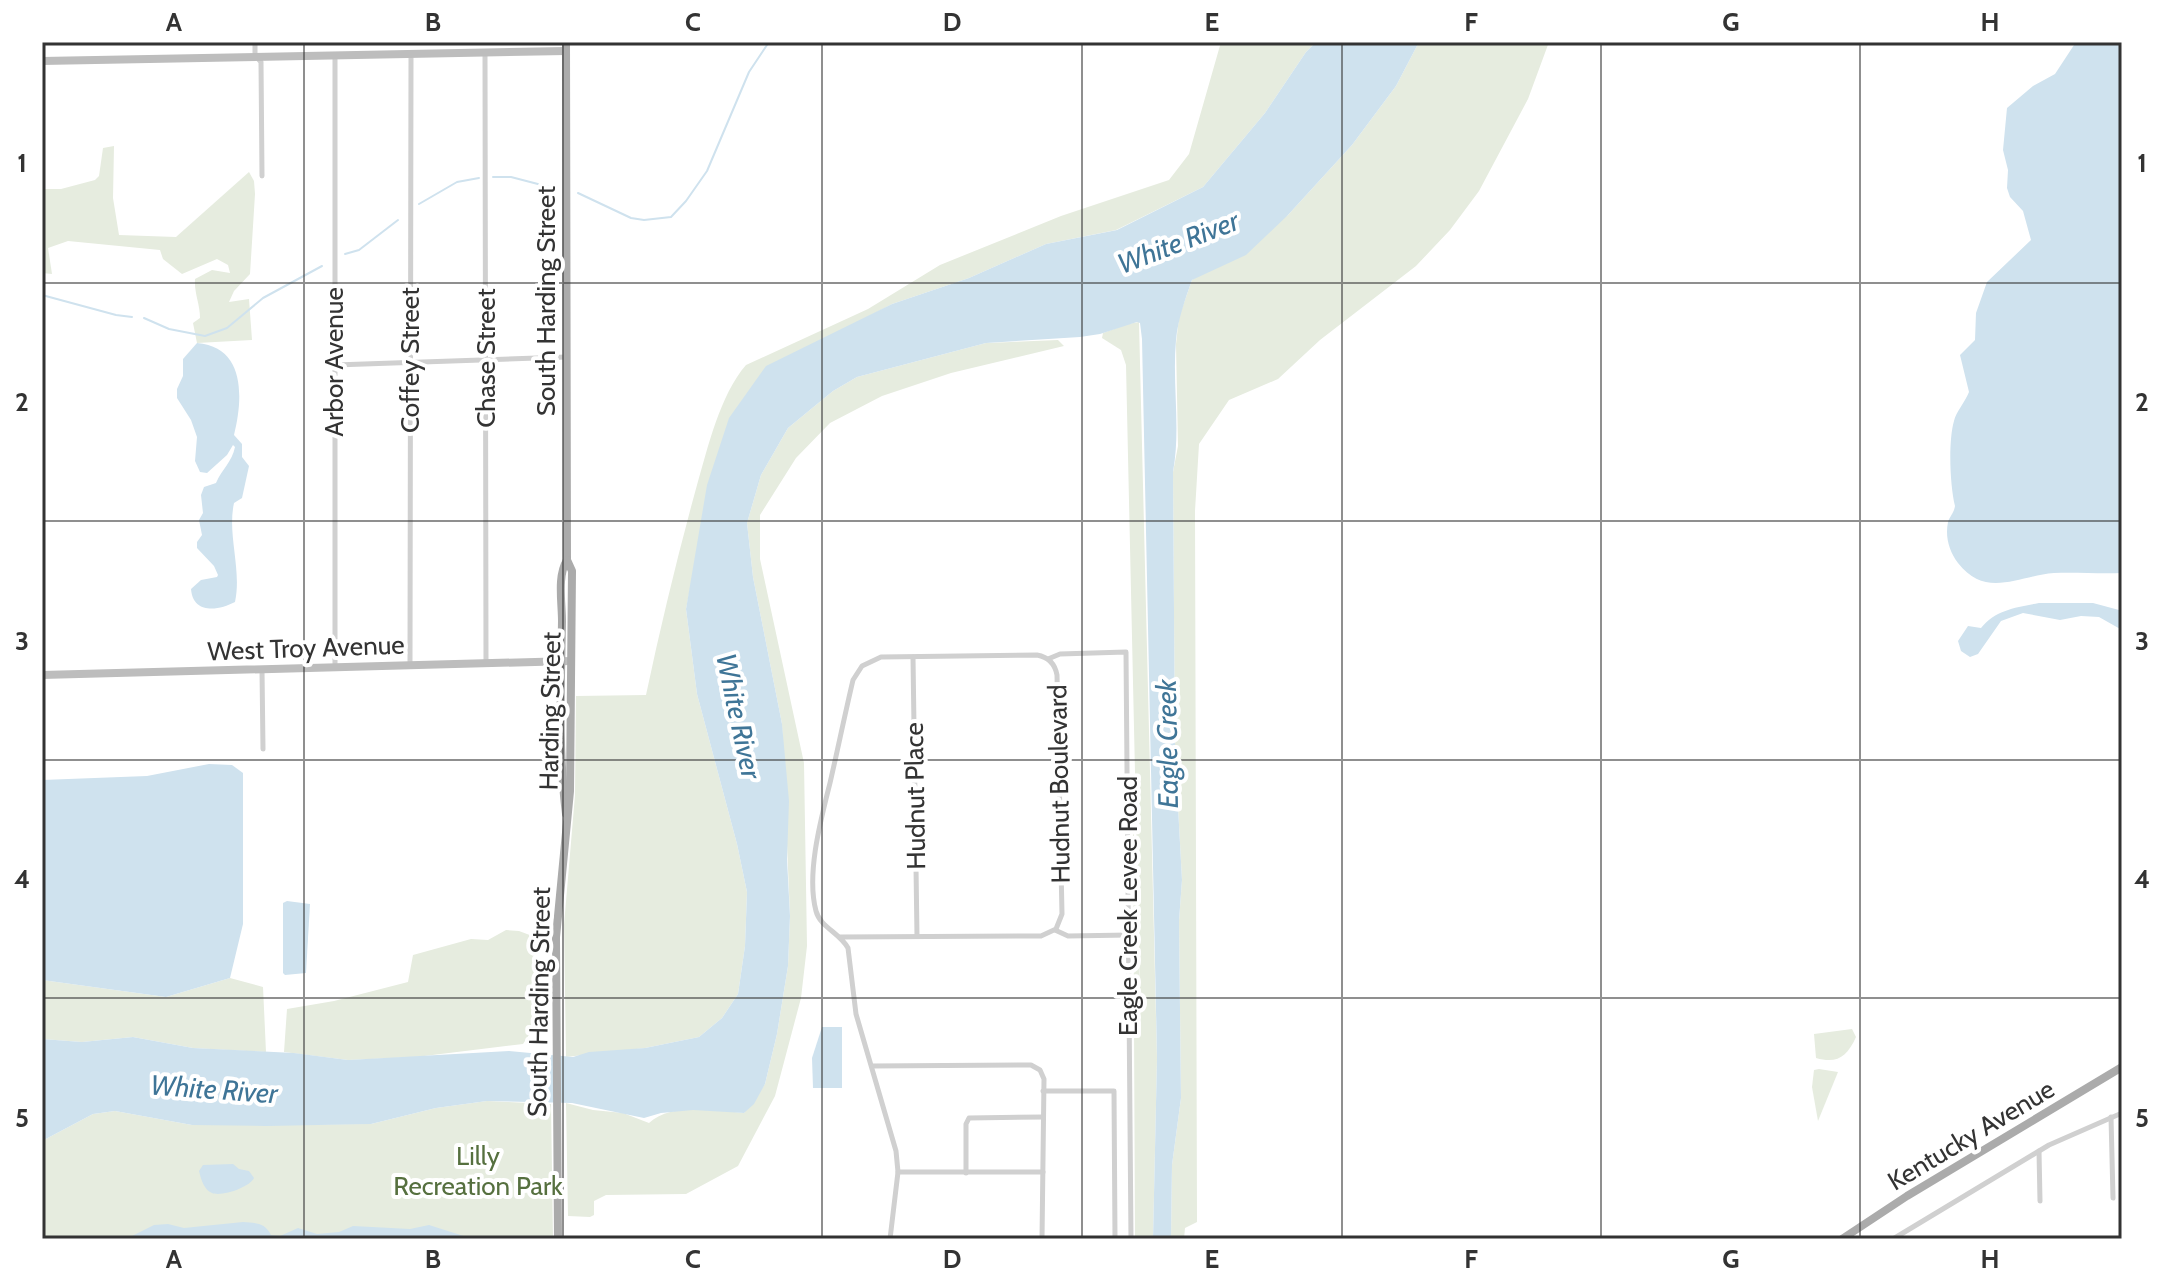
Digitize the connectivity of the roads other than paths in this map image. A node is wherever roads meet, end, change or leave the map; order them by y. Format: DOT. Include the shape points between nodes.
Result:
graph roads {
  1 [pos="255,42"];
  2 [pos="566,46"];
  3 [pos="485,53"];
  4 [pos="411,54"];
  5 [pos="335,56"];
  6 [pos="256,57"];
  7 [pos="42,61"];
  8 [pos="262,176"];
  9 [pos="566,357"];
  10 [pos="485,360"];
  11 [pos="410,362"];
  12 [pos="335,365"];
  13 [pos="567,560"];
  14 [pos="913,657"];
  15 [pos="1048,659"];
  16 [pos="566,662"];
  17 [pos="486,664"];
  18 [pos="410,666"];
  19 [pos="335,668"];
  20 [pos="262,669"];
  21 [pos="42,675"];
  22 [pos="263,749"];
  23 [pos="566,814"];
  24 [pos="1055,930"];
  25 [pos="1129,935"];
  26 [pos="917,936"];
  27 [pos="840,937"];
  28 [pos="872,1066"];
  29 [pos="2122,1067"];
  30 [pos="1043,1091"];
  31 [pos="2122,1113"];
  32 [pos="1043,1117"];
  33 [pos="2111,1117"];
  34 [pos="2039,1151"];
  35 [pos="898,1172"];
  36 [pos="1043,1172"];
  37 [pos="966,1173"];
  38 [pos="2113,1198"];
  39 [pos="2040,1201"];
  40 [pos="558,1239"];
  41 [pos="890,1239"];
  42 [pos="1042,1239"];
  43 [pos="1115,1239"];
  44 [pos="1131,1239"];
  45 [pos="1842,1239"];
  46 [pos="1893,1239"];
  1 -- 6 [label="street"];
  2 -- 3 [label="street"];
  2 -- 9 [label="main road, South Harding Street"];
  3 -- 4 [label="street"];
  3 -- 10 [label="street, Chase Street"];
  4 -- 5 [label="street"];
  4 -- 11 [label="street, Coffey Street"];
  5 -- 6 [label="street"];
  5 -- 12 [label="street, Arbor Avenue"];
  6 -- 7 [label="street"];
  6 -- 8 [label="street" via="261,62"];
  9 -- 10 [label="street"];
  9 -- 13 [label="main road, South Harding Street"];
  10 -- 11 [label="street"];
  10 -- 17 [label="street, Chase Street"];
  11 -- 12 [label="street"];
  11 -- 18 [label="street, Coffey Street"];
  12 -- 19 [label="street, Arbor Avenue"];
  13 -- 16 [label="main road, Harding Street" via="562,571"];
  14 -- 15 [label="street, Hudnut Boulevard"];
  14 -- 26 [label="street, Hudnut Place"];
  14 -- 27 [label="street, Hudnut Boulevard" via="874,659 853,680 814,861 816,912"];
  15 -- 24 [label="street, Hudnut Boulevard" via="1056,672 1058,705 1062,914"];
  15 -- 25 [label="street, Eagle Creek Levee Road" via="1126,652"];
  16 -- 17 [label="street, West Troy Avenue"];
  16 -- 23 [label="main road, Harding Street"];
  17 -- 18 [label="street, West Troy Avenue"];
  18 -- 19 [label="street, West Troy Avenue"];
  19 -- 20 [label="street, West Troy Avenue"];
  20 -- 21 [label="street, West Troy Avenue"];
  20 -- 22 [label="street"];
  23 -- 40 [label="main road, South Harding Street" via="557,919"];
  24 -- 25 [label="street" via="1068,936"];
  24 -- 26 [label="street" via="1041,936"];
  25 -- 44 [label="street, Eagle Creek Levee Road"];
  26 -- 27 [label="street"];
  27 -- 28 [label="street, Hudnut Boulevard" via="848,948 856,1014"];
  28 -- 30 [label="street" via="1031,1065 1042,1072"];
  28 -- 35 [label="street, Hudnut Boulevard"];
  29 -- 45 [label="main road, Kentucky Avenue"];
  30 -- 32 [label="street"];
  30 -- 43 [label="street" via="1114,1091"];
  31 -- 33 [label="street"];
  32 -- 36 [label="street"];
  32 -- 37 [label="street" via="968,1119"];
  33 -- 34 [label="street"];
  33 -- 38 [label="street"];
  34 -- 39 [label="street"];
  34 -- 46 [label="street"];
  35 -- 37 [label="street"];
  35 -- 41 [label="street, Hudnut Boulevard"];
  36 -- 37 [label="street"];
  36 -- 42 [label="street"];
}
